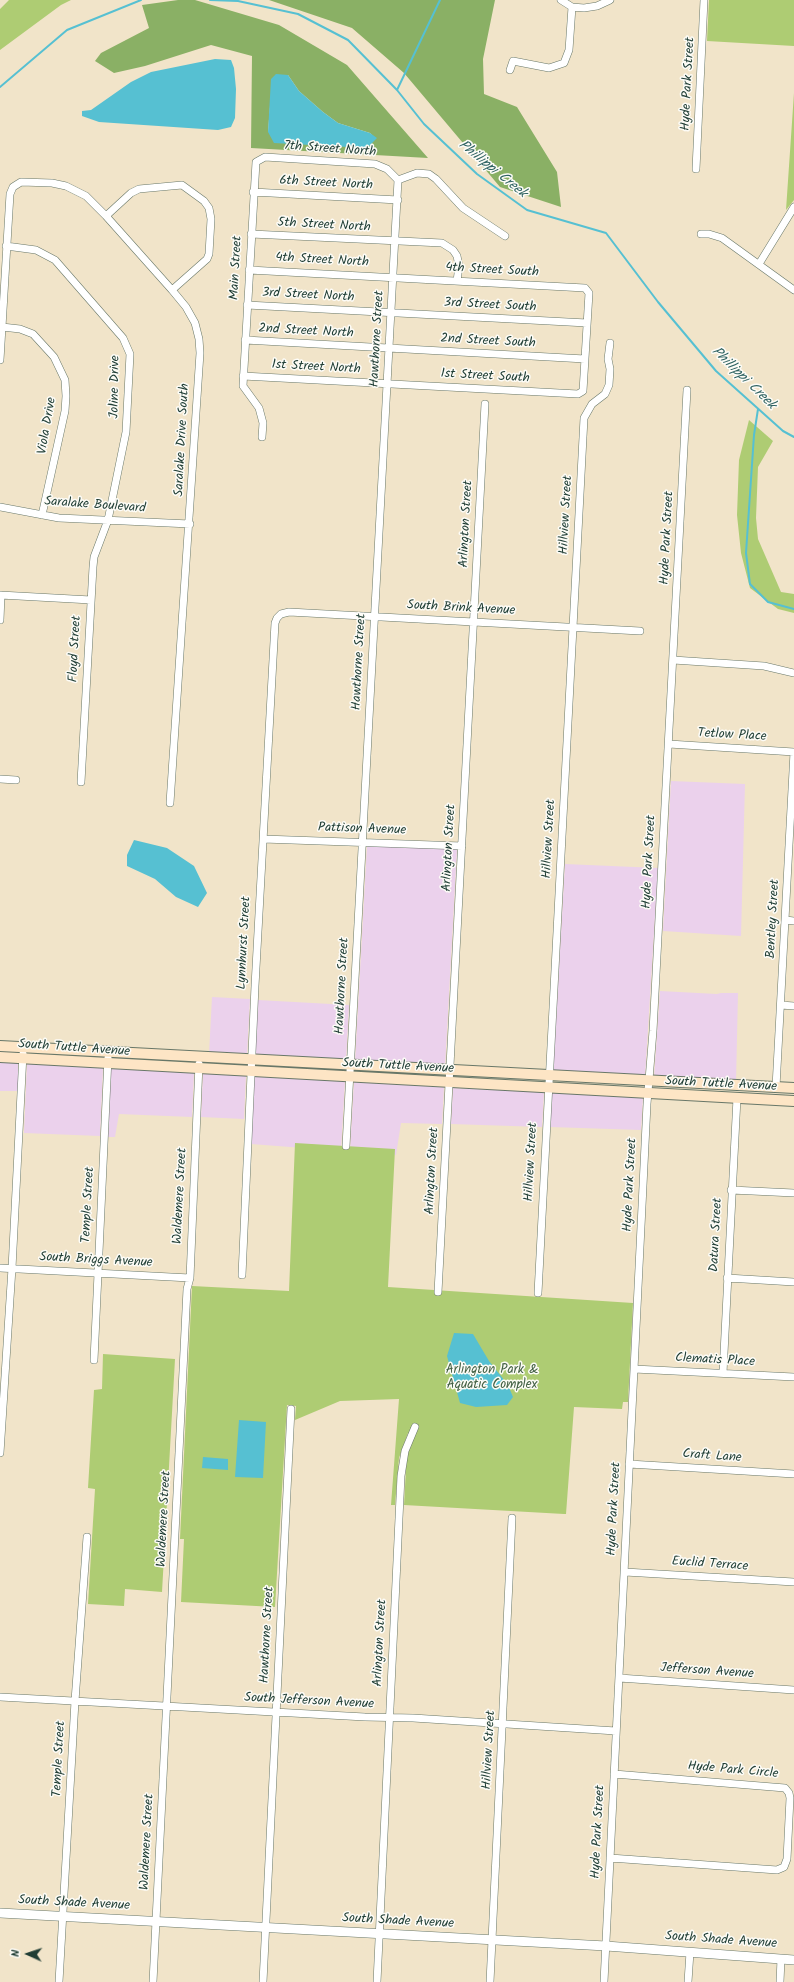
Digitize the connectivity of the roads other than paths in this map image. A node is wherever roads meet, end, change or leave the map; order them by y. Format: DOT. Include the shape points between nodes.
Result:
graph roads {
  1 [pos="561,0"];
  2 [pos="610,0"];
  3 [pos="704,0"];
  4 [pos="572,7"];
  5 [pos="510,70"];
  6 [pos="256,162"];
  7 [pos="696,169"];
  8 [pos="398,180"];
  9 [pos="253,192"];
  10 [pos="398,200"];
  11 [pos="794,207"];
  12 [pos="106,216"];
  13 [pos="251,234"];
  14 [pos="701,234"];
  15 [pos="505,236"];
  16 [pos="396,240"];
  17 [pos="6,246"];
  18 [pos="759,264"];
  19 [pos="249,270"];
  20 [pos="394,277"];
  21 [pos="457,281"];
  22 [pos="172,290"];
  23 [pos="794,290"];
  24 [pos="247,305"];
  25 [pos="392,312"];
  26 [pos="587,323"];
  27 [pos="2,327"];
  28 [pos="245,340"];
  29 [pos="610,342"];
  30 [pos="390,348"];
  31 [pos="585,359"];
  32 [pos="0,360"];
  33 [pos="243,376"];
  34 [pos="388,383"];
  35 [pos="687,390"];
  36 [pos="485,404"];
  37 [pos="262,437"];
  38 [pos="0,507"];
  39 [pos="42,515"];
  40 [pos="108,520"];
  41 [pos="190,524"];
  42 [pos="1,595"];
  43 [pos="91,600"];
  44 [pos="281,614"];
  45 [pos="375,617"];
  46 [pos="0,620"];
  47 [pos="475,622"];
  48 [pos="573,627"];
  49 [pos="640,631"];
  50 [pos="673,660"];
  51 [pos="794,673"];
  52 [pos="669,744"];
  53 [pos="794,752"];
  54 [pos="0,779"];
  55 [pos="16,780"];
  56 [pos="81,782"];
  57 [pos="170,803"];
  58 [pos="792,835"];
  59 [pos="263,839"];
  60 [pos="363,842"];
  61 [pos="462,846"];
  62 [pos="786,920"];
  63 [pos="794,921"];
  64 [pos="781,1005"];
  65 [pos="794,1006"];
  66 [pos="0,1046"];
  67 [pos="23,1047"];
  68 [pos="108,1052"];
  69 [pos="0,1057"];
  70 [pos="199,1057"];
  71 [pos="22,1059"];
  72 [pos="251,1059"];
  73 [pos="107,1064"];
  74 [pos="350,1065"];
  75 [pos="199,1069"];
  76 [pos="250,1071"];
  77 [pos="449,1071"];
  78 [pos="549,1076"];
  79 [pos="350,1078"];
  80 [pos="649,1081"];
  81 [pos="448,1084"];
  82 [pos="776,1087"];
  83 [pos="794,1088"];
  84 [pos="548,1089"];
  85 [pos="648,1094"];
  86 [pos="737,1098"];
  87 [pos="794,1101"];
  88 [pos="346,1146"];
  89 [pos="731,1190"];
  90 [pos="794,1193"];
  91 [pos="0,1268"];
  92 [pos="12,1268"];
  93 [pos="98,1272"];
  94 [pos="242,1275"];
  95 [pos="190,1278"];
  96 [pos="727,1278"];
  97 [pos="794,1282"];
  98 [pos="438,1292"];
  99 [pos="538,1293"];
  100 [pos="94,1360"];
  101 [pos="634,1369"];
  102 [pos="723,1373"];
  103 [pos="794,1377"];
  104 [pos="291,1409"];
  105 [pos="415,1427"];
  106 [pos="0,1453"];
  107 [pos="629,1464"];
  108 [pos="794,1474"];
  109 [pos="512,1518"];
  110 [pos="87,1537"];
  111 [pos="625,1572"];
  112 [pos="794,1582"];
  113 [pos="619,1678"];
  114 [pos="794,1690"];
  115 [pos="0,1697"];
  116 [pos="75,1701"];
  117 [pos="168,1706"];
  118 [pos="276,1713"];
  119 [pos="389,1718"];
  120 [pos="503,1724"];
  121 [pos="616,1731"];
  122 [pos="614,1774"];
  123 [pos="610,1858"];
  124 [pos="0,1913"];
  125 [pos="63,1916"];
  126 [pos="156,1921"];
  127 [pos="266,1928"];
  128 [pos="379,1934"];
  129 [pos="492,1940"];
  130 [pos="606,1946"];
  131 [pos="690,1952"];
  132 [pos="781,1959"];
  133 [pos="794,1960"];
  134 [pos="59,1982"];
  135 [pos="153,1982"];
  136 [pos="263,1982"];
  137 [pos="377,1982"];
  138 [pos="490,1982"];
  139 [pos="604,1982"];
  140 [pos="688,1982"];
  141 [pos="780,1982"];
  1 -- 4 [label="street"];
  2 -- 4 [label="street" via="589,8"];
  3 -- 7 [label="street, Hyde Park Street"];
  4 -- 5 [label="street" via="569,50 564,63 549,68 513,60"];
  6 -- 8 [label="street, 7th Street North" via="264,157 375,164 387,169"];
  6 -- 9 [label="street, Main Street"];
  8 -- 10 [label="street, Hawthorne Street"];
  8 -- 15 [label="street" via="418,173 429,174 463,208"];
  9 -- 10 [label="street, 6th Street North"];
  9 -- 13 [label="street, Main Street"];
  10 -- 16 [label="street, Hawthorne Street"];
  11 -- 18 [label="street"];
  12 -- 17 [label="street, Saralake Drive South" via="86,196 66,186 25,182 13,187 10,194"];
  12 -- 22 [label="street, Saralake Drive South"];
  12 -- 22 [label="street" via="139,189 182,185 204,201 209,208 211,219 209,254 207,259"];
  13 -- 16 [label="street, 5th Street North"];
  13 -- 19 [label="street, Main Street"];
  14 -- 18 [label="street" via="722,238"];
  16 -- 20 [label="street, Hawthorne Street"];
  16 -- 21 [label="street, 5th Street North" via="436,242 453,250 458,260"];
  17 -- 27 [label="street"];
  17 -- 40 [label="street, Joline Drive" via="36,250 55,260 92,300 128,346 131,361 128,421"];
  18 -- 23 [label="street"];
  19 -- 20 [label="street, 4th Street North"];
  19 -- 24 [label="street, Main Street"];
  20 -- 21 [label="street, 4th Street South"];
  20 -- 25 [label="street, Hawthorne Street"];
  21 -- 26 [label="street, 4th Street South" via="585,288 588,290"];
  22 -- 41 [label="street, Saralake Drive South" via="190,312 200,344"];
  24 -- 25 [label="street, 3rd Street North"];
  24 -- 28 [label="street, Main Street"];
  25 -- 26 [label="street, 3rd Street South"];
  25 -- 30 [label="street, Hawthorne Street"];
  26 -- 31 [label="street"];
  27 -- 32 [label="street"];
  27 -- 39 [label="street, Viola Drive" via="16,328 33,334 54,357 65,380 65,411"];
  28 -- 30 [label="street, 2nd Street North"];
  28 -- 33 [label="street, Main Street"];
  29 -- 48 [label="street, Hillview Street" via="609,385 605,394 592,404 584,418"];
  30 -- 31 [label="street, 2nd Street South"];
  30 -- 34 [label="street, Hawthorne Street"];
  31 -- 34 [label="street, 1st Street South" via="583,390 578,394"];
  33 -- 34 [label="street, 1st Street North"];
  33 -- 37 [label="street" via="243,386 262,414"];
  34 -- 45 [label="street, Hawthorne Street"];
  35 -- 50 [label="street, Hyde Park Street"];
  36 -- 47 [label="street, Arlington Street"];
  38 -- 39 [label="street, Saralake Boulevard"];
  39 -- 40 [label="street, Saralake Boulevard"];
  40 -- 41 [label="street, Saralake Boulevard"];
  40 -- 43 [label="street, Floyd Street" via="94,558"];
  41 -- 57 [label="street, Saralake Drive South"];
  42 -- 43 [label="street"];
  42 -- 46 [label="street"];
  43 -- 56 [label="street, Floyd Street"];
  44 -- 45 [label="street, South Brink Avenue" via="289,612"];
  44 -- 59 [label="street, Lynnhurst Street" via="275,623"];
  45 -- 47 [label="street, South Brink Avenue"];
  45 -- 60 [label="street, Hawthorne Street"];
  47 -- 48 [label="street, South Brink Avenue"];
  47 -- 61 [label="street, Arlington Street"];
  48 -- 49 [label="street, South Brink Avenue"];
  48 -- 78 [label="street, Hillview Street"];
  50 -- 51 [label="street" via="750,664"];
  50 -- 52 [label="street, Hyde Park Street"];
  52 -- 53 [label="street, Tetlow Place"];
  52 -- 80 [label="street, Hyde Park Street"];
  53 -- 58 [label="street, Bentley Street"];
  54 -- 55 [label="street"];
  58 -- 62 [label="street, Bentley Street"];
  59 -- 60 [label="street, Pattison Avenue"];
  59 -- 72 [label="street, Lynnhurst Street"];
  60 -- 61 [label="street, Pattison Avenue"];
  60 -- 74 [label="street, Hawthorne Street"];
  61 -- 77 [label="street, Arlington Street"];
  62 -- 63 [label="street"];
  62 -- 64 [label="street, Bentley Street"];
  64 -- 65 [label="street"];
  64 -- 82 [label="street, Bentley Street"];
  66 -- 67 [label="main road, South Tuttle Avenue"];
  67 -- 68 [label="main road, South Tuttle Avenue"];
  67 -- 71 [label="street"];
  68 -- 70 [label="main road, South Tuttle Avenue"];
  68 -- 73 [label="street, Temple Street"];
  69 -- 71 [label="main road, South Tuttle Avenue"];
  70 -- 72 [label="main road, South Tuttle Avenue"];
  70 -- 75 [label="street, Waldemere Street"];
  71 -- 73 [label="main road, South Tuttle Avenue"];
  71 -- 92 [label="street"];
  72 -- 74 [label="main road, South Tuttle Avenue"];
  72 -- 76 [label="street, Lynnhurst Street"];
  73 -- 75 [label="main road, South Tuttle Avenue"];
  73 -- 93 [label="street, Temple Street"];
  74 -- 77 [label="main road, South Tuttle Avenue"];
  74 -- 79 [label="street, Hawthorne Street"];
  75 -- 76 [label="main road, South Tuttle Avenue"];
  75 -- 95 [label="street, Waldemere Street"];
  76 -- 79 [label="main road, South Tuttle Avenue"];
  76 -- 94 [label="street, Lynnhurst Street"];
  77 -- 78 [label="main road, South Tuttle Avenue"];
  77 -- 81 [label="street, Arlington Street"];
  78 -- 80 [label="main road, South Tuttle Avenue"];
  78 -- 84 [label="street, Hillview Street"];
  79 -- 81 [label="main road, South Tuttle Avenue"];
  79 -- 88 [label="street, Hawthorne Street"];
  80 -- 82 [label="main road, South Tuttle Avenue"];
  80 -- 85 [label="street, Hyde Park Street"];
  81 -- 84 [label="main road, South Tuttle Avenue"];
  81 -- 98 [label="street, Arlington Street"];
  82 -- 83 [label="main road, South Tuttle Avenue"];
  84 -- 85 [label="main road, South Tuttle Avenue"];
  84 -- 99 [label="street, Hillview Street"];
  85 -- 86 [label="main road, South Tuttle Avenue"];
  85 -- 101 [label="street, Hyde Park Street"];
  86 -- 87 [label="main road, South Tuttle Avenue"];
  86 -- 89 [label="street, Datura Street"];
  89 -- 90 [label="street"];
  89 -- 96 [label="street, Datura Street"];
  91 -- 92 [label="street, South Briggs Avenue"];
  92 -- 93 [label="street, South Briggs Avenue"];
  92 -- 106 [label="street"];
  93 -- 95 [label="street, South Briggs Avenue"];
  93 -- 100 [label="street, Temple Street"];
  95 -- 117 [label="street, Waldemere Street" via="187,1296"];
  96 -- 97 [label="street"];
  96 -- 102 [label="street, Datura Street"];
  101 -- 102 [label="street, Clematis Place"];
  101 -- 107 [label="street, Hyde Park Street"];
  102 -- 103 [label="street, Clematis Place"];
  104 -- 118 [label="street, Hawthorne Street"];
  105 -- 119 [label="street, Arlington Street" via="405,1451 401,1476"];
  107 -- 108 [label="street, Craft Lane"];
  107 -- 111 [label="street, Hyde Park Street"];
  109 -- 120 [label="street, Hillview Street"];
  110 -- 116 [label="street, Temple Street"];
  111 -- 112 [label="street, Euclid Terrace"];
  111 -- 113 [label="street, Hyde Park Street"];
  113 -- 114 [label="street, Jefferson Avenue"];
  113 -- 121 [label="street, Hyde Park Street"];
  115 -- 116 [label="street, South Jefferson Avenue"];
  116 -- 117 [label="street, South Jefferson Avenue"];
  116 -- 125 [label="street, Temple Street"];
  117 -- 118 [label="street, South Jefferson Avenue"];
  117 -- 126 [label="street, Waldemere Street"];
  118 -- 119 [label="street, South Jefferson Avenue"];
  118 -- 127 [label="street, Hawthorne Street"];
  119 -- 120 [label="street, South Jefferson Avenue"];
  119 -- 128 [label="street, Arlington Street"];
  120 -- 121 [label="street, South Jefferson Avenue"];
  120 -- 129 [label="street, Hillview Street"];
  121 -- 122 [label="street, Hyde Park Street"];
  122 -- 123 [label="street, Hyde Park Street"];
  122 -- 123 [label="street, Hyde Park Circle" via="785,1788 790,1798 787,1859 784,1866 777,1870"];
  123 -- 130 [label="street, Hyde Park Street"];
  124 -- 125 [label="street, South Shade Avenue"];
  125 -- 126 [label="street, South Shade Avenue"];
  125 -- 134 [label="street, Temple Street"];
  126 -- 127 [label="street, South Shade Avenue"];
  126 -- 135 [label="street, Waldemere Street"];
  127 -- 128 [label="street, South Shade Avenue"];
  127 -- 136 [label="street, Hawthorne Street"];
  128 -- 129 [label="street, South Shade Avenue"];
  128 -- 137 [label="street, Arlington Street"];
  129 -- 130 [label="street, South Shade Avenue"];
  129 -- 138 [label="street, Hillview Street"];
  130 -- 131 [label="street, South Shade Avenue"];
  130 -- 139 [label="street, Hyde Park Street"];
  131 -- 132 [label="street, South Shade Avenue"];
  131 -- 140 [label="street"];
  132 -- 133 [label="street, South Shade Avenue"];
  132 -- 141 [label="street"];
}
